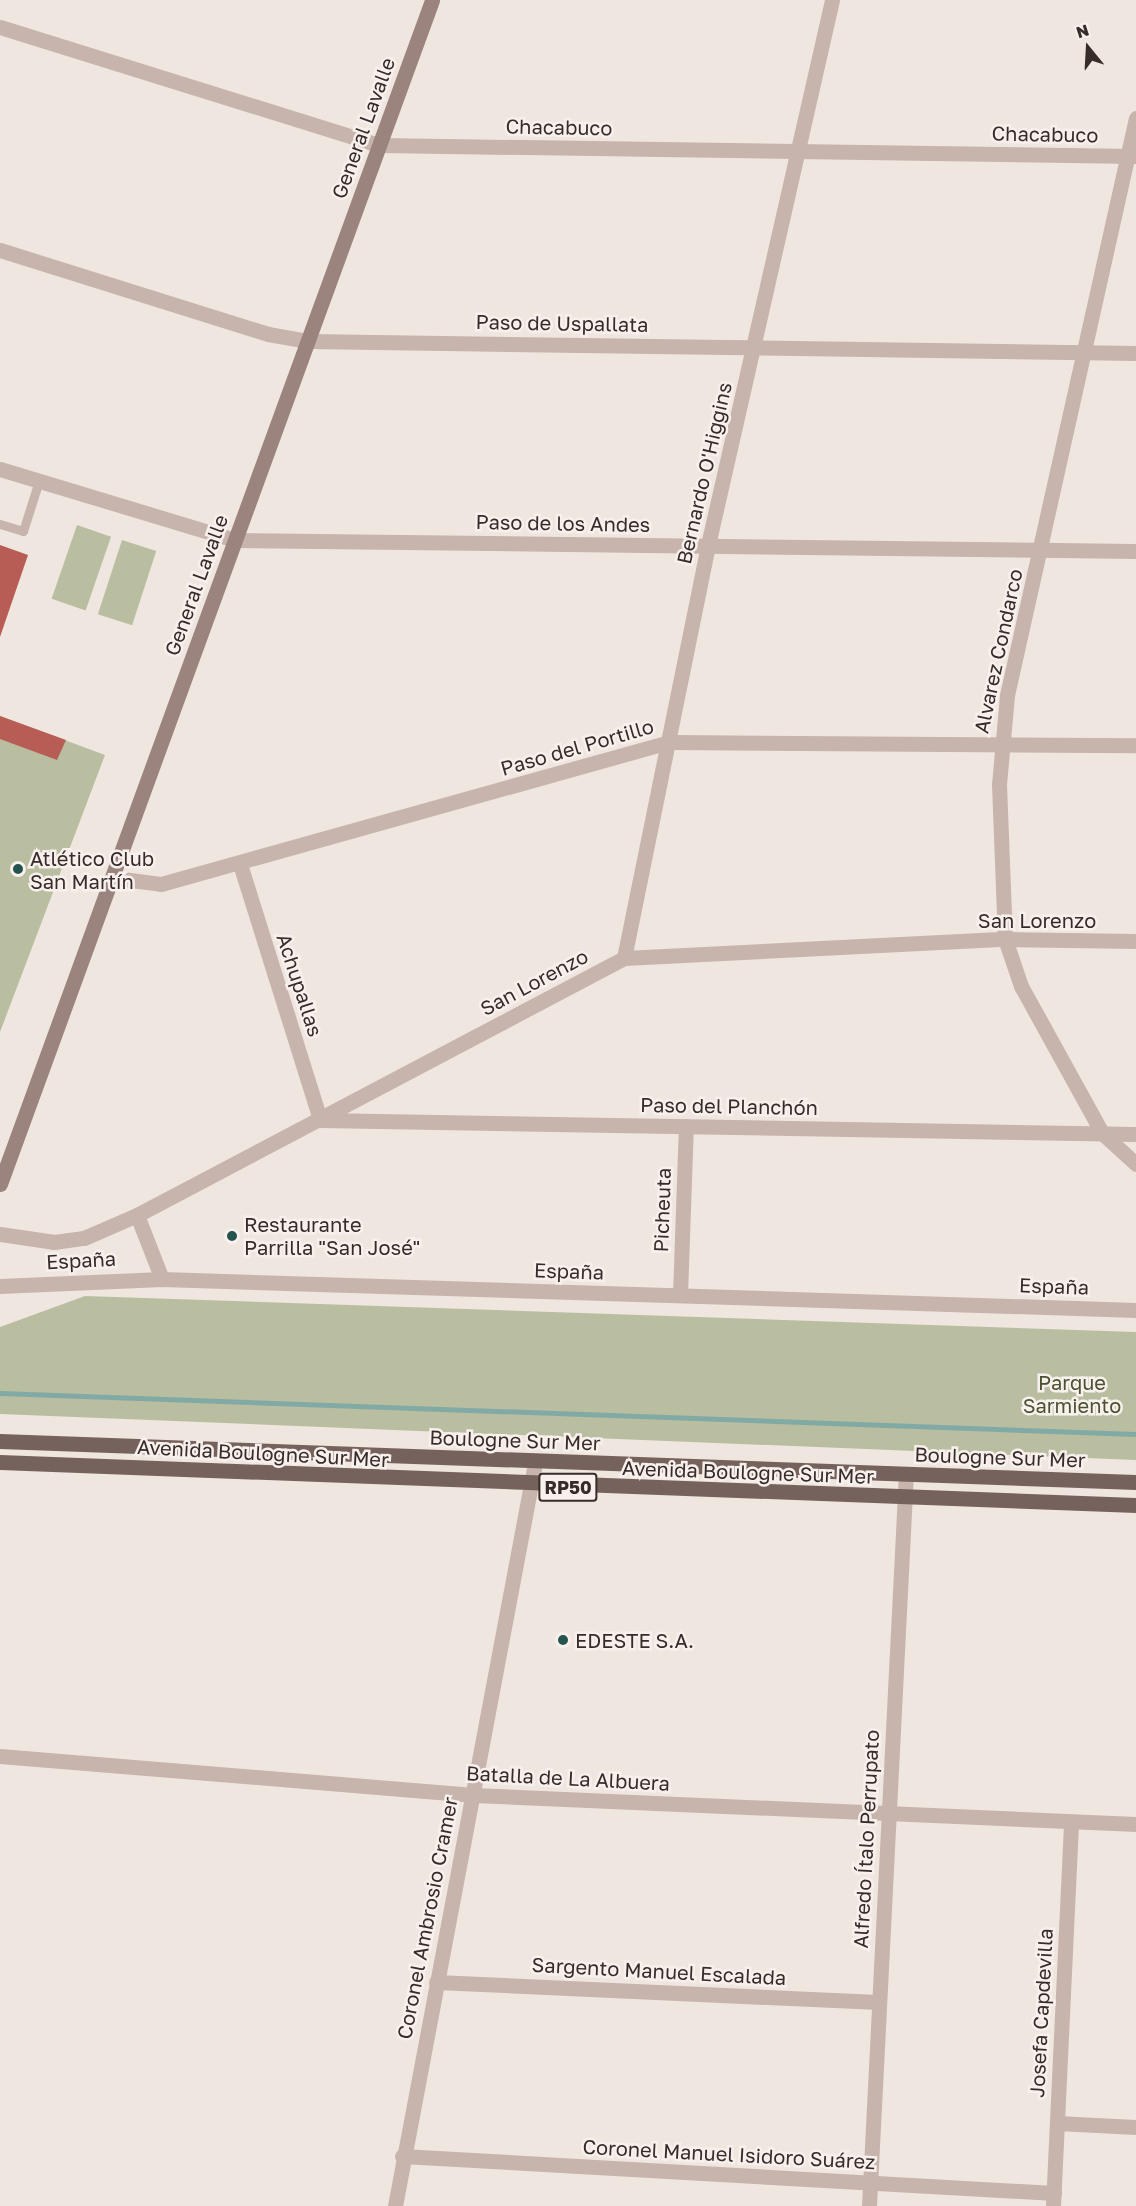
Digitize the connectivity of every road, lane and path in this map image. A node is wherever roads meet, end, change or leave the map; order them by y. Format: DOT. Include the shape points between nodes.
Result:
graph roads {
  1 [pos="432,0"];
  2 [pos="832,0"];
  3 [pos="0,27"];
  4 [pos="1136,118"];
  5 [pos="379,145"];
  6 [pos="796,151"];
  7 [pos="1132,156"];
  8 [pos="0,250"];
  9 [pos="308,341"];
  10 [pos="754,347"];
  11 [pos="1085,352"];
  12 [pos="1136,353"];
  13 [pos="0,469"];
  14 [pos="39,481"];
  15 [pos="0,524"];
  16 [pos="234,540"];
  17 [pos="708,545"];
  18 [pos="1040,550"];
  19 [pos="1136,551"];
  20 [pos="669,742"];
  21 [pos="999,745"];
  22 [pos="1136,745"];
  23 [pos="240,864"];
  24 [pos="115,878"];
  25 [pos="1005,939"];
  26 [pos="1136,941"];
  27 [pos="624,958"];
  28 [pos="320,1120"];
  29 [pos="686,1126"];
  30 [pos="1102,1133"];
  31 [pos="1136,1134"];
  32 [pos="1136,1164"];
  33 [pos="0,1184"];
  34 [pos="137,1215"];
  35 [pos="0,1234"];
  36 [pos="162,1279"];
  37 [pos="0,1286"];
  38 [pos="680,1295"];
  39 [pos="1136,1310"];
  40 [pos="0,1441"];
  41 [pos="0,1462"];
  42 [pos="535,1462"];
  43 [pos="906,1474"];
  44 [pos="1136,1482"];
  45 [pos="530,1485"];
  46 [pos="905,1498"];
  47 [pos="1136,1505"];
  48 [pos="0,1756"];
  49 [pos="473,1795"];
  50 [pos="889,1813"];
  51 [pos="1071,1821"];
  52 [pos="1136,1824"];
  53 [pos="436,1982"];
  54 [pos="879,2002"];
  55 [pos="1057,2123"];
  56 [pos="1136,2127"];
  57 [pos="402,2156"];
  58 [pos="870,2183"];
  59 [pos="1053,2200"];
  60 [pos="395,2206"];
  61 [pos="869,2206"];
  1 -- 5 [label="main road, General Lavalle"];
  2 -- 6 [label="street, Bernardo O'Higgins"];
  3 -- 5 [label="street, Chacabuco"];
  4 -- 7 [label="street, Alvarez Condarco"];
  5 -- 6 [label="street, Chacabuco"];
  5 -- 9 [label="main road, General Lavalle"];
  6 -- 7 [label="street, Chacabuco"];
  6 -- 10 [label="street, Bernardo O'Higgins"];
  7 -- 11 [label="street, Alvarez Condarco"];
  8 -- 9 [label="street, Paso de Uspallata" via="268,334"];
  9 -- 10 [label="street, Paso de Uspallata"];
  9 -- 16 [label="main road, General Lavalle"];
  10 -- 11 [label="street, Paso de Uspallata"];
  10 -- 17 [label="street, Bernardo O'Higgins"];
  11 -- 12 [label="street, Paso de Uspallata"];
  11 -- 18 [label="street, Alvarez Condarco"];
  13 -- 14 [label="street, Paso de los Andes"];
  14 -- 15 [label="lane" via="23,531"];
  14 -- 16 [label="street, Paso de los Andes"];
  16 -- 17 [label="street, Paso de los Andes"];
  16 -- 24 [label="main road, General Lavalle"];
  17 -- 18 [label="street, Paso de los Andes"];
  17 -- 20 [label="street, Bernardo O'Higgins"];
  18 -- 19 [label="street, Paso de los Andes"];
  18 -- 21 [label="street, Alvarez Condarco"];
  20 -- 21 [label="street, Paso del Portillo"];
  20 -- 23 [label="street, Paso del Portillo"];
  20 -- 27 [label="street, Bernardo O'Higgins"];
  21 -- 22 [label="street, Paso del Portillo"];
  21 -- 25 [label="street, Alvarez Condarco"];
  23 -- 24 [label="street, Paso del Portillo" via="161,884"];
  23 -- 28 [label="street, Achupallas"];
  24 -- 33 [label="main road, General Lavalle"];
  25 -- 26 [label="street, San Lorenzo"];
  25 -- 27 [label="street, San Lorenzo"];
  25 -- 30 [label="street, Alvarez Condarco" via="1049,1046"];
  27 -- 28 [label="street, San Lorenzo"];
  28 -- 29 [label="street, Paso del Planchón"];
  28 -- 34 [label="street, San Lorenzo"];
  29 -- 30 [label="street, Paso del Planchón"];
  29 -- 38 [label="street, Picheuta"];
  30 -- 31 [label="street, Paso del Planchón"];
  30 -- 32 [label="street, Alvarez Condarco"];
  34 -- 35 [label="street, San Lorenzo" via="84,1238 54,1242"];
  34 -- 36 [label="street"];
  36 -- 37 [label="street, España"];
  36 -- 38 [label="street, España"];
  38 -- 39 [label="street, España"];
  40 -- 42 [label="main road, Boulogne Sur Mer / RP50"];
  41 -- 45 [label="main road, Avenida Boulogne Sur Mer / RP50"];
  42 -- 43 [label="main road, Boulogne Sur Mer / RP50"];
  42 -- 45 [label="street, Coronel Ambrosio Cramer"];
  43 -- 44 [label="main road, Boulogne Sur Mer / RP50"];
  43 -- 46 [label="street, Alfredo Ítalo Perrupato"];
  45 -- 46 [label="main road, Avenida Boulogne Sur Mer / RP50"];
  45 -- 49 [label="street, Coronel Ambrosio Cramer"];
  46 -- 47 [label="main road, Avenida Boulogne Sur Mer / RP50"];
  46 -- 50 [label="street, Alfredo Ítalo Perrupato"];
  48 -- 49 [label="street, Batalla de La Albuera"];
  49 -- 50 [label="street, Batalla de La Albuera"];
  49 -- 53 [label="street, Coronel Ambrosio Cramer"];
  50 -- 51 [label="street, Batalla de La Albuera"];
  50 -- 54 [label="street, Alfredo Ítalo Perrupato"];
  51 -- 52 [label="street, Batalla de La Albuera"];
  51 -- 55 [label="street, Josefa Capdevilla"];
  53 -- 54 [label="street, Sargento Manuel Escalada"];
  53 -- 57 [label="street, Coronel Ambrosio Cramer"];
  54 -- 58 [label="street, Alfredo Ítalo Perrupato"];
  55 -- 56 [label="street"];
  55 -- 59 [label="street, Josefa Capdevilla"];
  57 -- 58 [label="street, Coronel Manuel Isidoro Suárez"];
  57 -- 60 [label="street, Coronel Ambrosio Cramer"];
  58 -- 59 [label="street, Coronel Manuel Isidoro Suárez"];
  58 -- 61 [label="street, Alfredo Ítalo Perrupato"];
}
